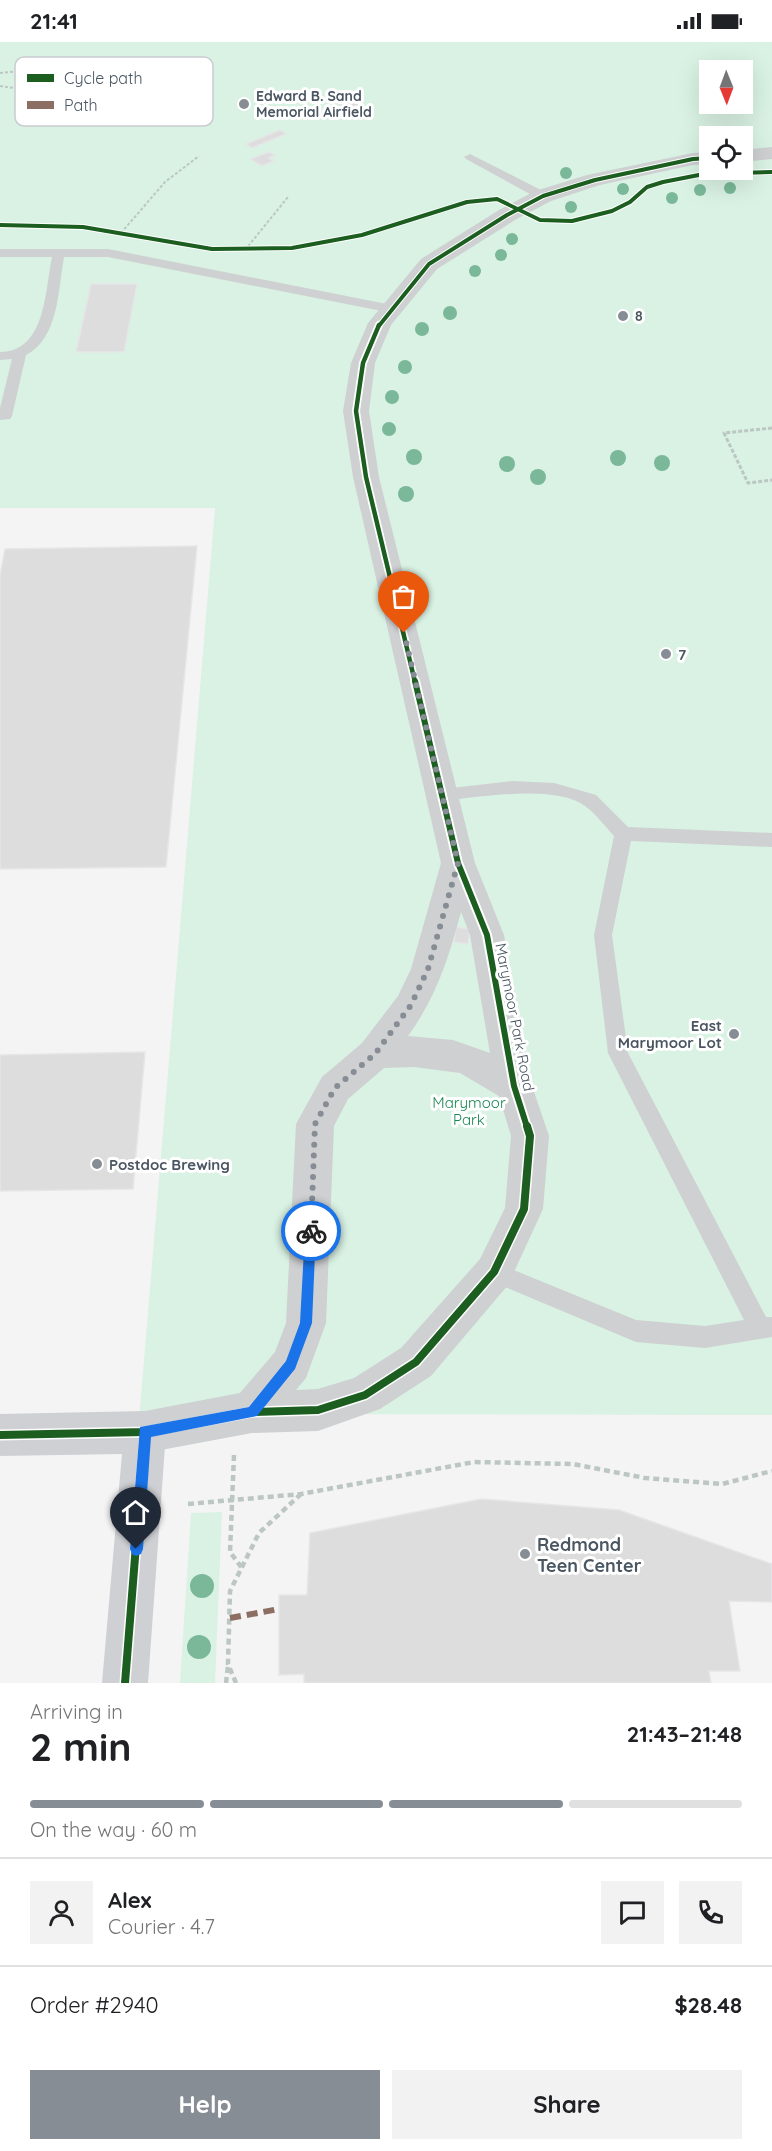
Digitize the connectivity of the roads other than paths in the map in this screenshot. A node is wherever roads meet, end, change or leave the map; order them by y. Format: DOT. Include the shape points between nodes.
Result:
graph roads {
  1 [pos="772,153"];
  2 [pos="753,155"];
  3 [pos="470,157"];
  4 [pos="699,160"];
  5 [pos="543,196"];
  6 [pos="0,253"];
  7 [pos="59,253"];
  8 [pos="392,309"];
  9 [pos="20,353"];
  10 [pos="0,356"];
  11 [pos="0,416"];
  12 [pos="443,795"];
  13 [pos="623,834"];
  14 [pos="772,840"];
  15 [pos="458,863"];
  16 [pos="375,1054"];
  17 [pos="514,1086"];
  18 [pos="494,1272"];
  19 [pos="766,1328"];
  20 [pos="244,1413"];
  21 [pos="145,1432"];
  22 [pos="0,1435"];
  23 [pos="126,1683"];
  1 -- 2 [label="street"];
  3 -- 5 [label="lane"];
  4 -- 5 [label="street, Marymoor Park Road" via="621,173"];
  5 -- 8 [label="street, Marymoor Park Road" via="429,264"];
  6 -- 7 [label="lane"];
  7 -- 8 [label="lane" via="108,253"];
  7 -- 9 [label="lane" via="41,334"];
  8 -- 12 [label="street, Marymoor Park Road" via="380,323 363,363 356,411 366,477"];
  9 -- 10 [label="lane"];
  9 -- 11 [label="lane" via="5,416"];
  12 -- 13 [label="lane" via="513,787 554,789 590,800"];
  12 -- 15 [label="street, Marymoor Park Road"];
  13 -- 14 [label="lane"];
  13 -- 19 [label="lane" via="603,936 618,1053"];
  15 -- 16 [label="street, Marymoor Park Road" via="428,969 411,1005"];
  15 -- 17 [label="street, Marymoor Park Road" via="487,935"];
  16 -- 17 [label="street" via="412,1050 448,1055 478,1064"];
  16 -- 20 [label="street, Marymoor Park Road" via="335,1088 315,1124 306,1323 291,1364"];
  17 -- 18 [label="street, Marymoor Park Road" via="530,1136 524,1209"];
  18 -- 19 [label="lane" via="636,1331 705,1337"];
  18 -- 20 [label="street, Marymoor Park Road" via="416,1362 365,1395 318,1410"];
  20 -- 21 [label="street, Marymoor Park Road"];
  21 -- 22 [label="street"];
  21 -- 23 [label="street"];
}
